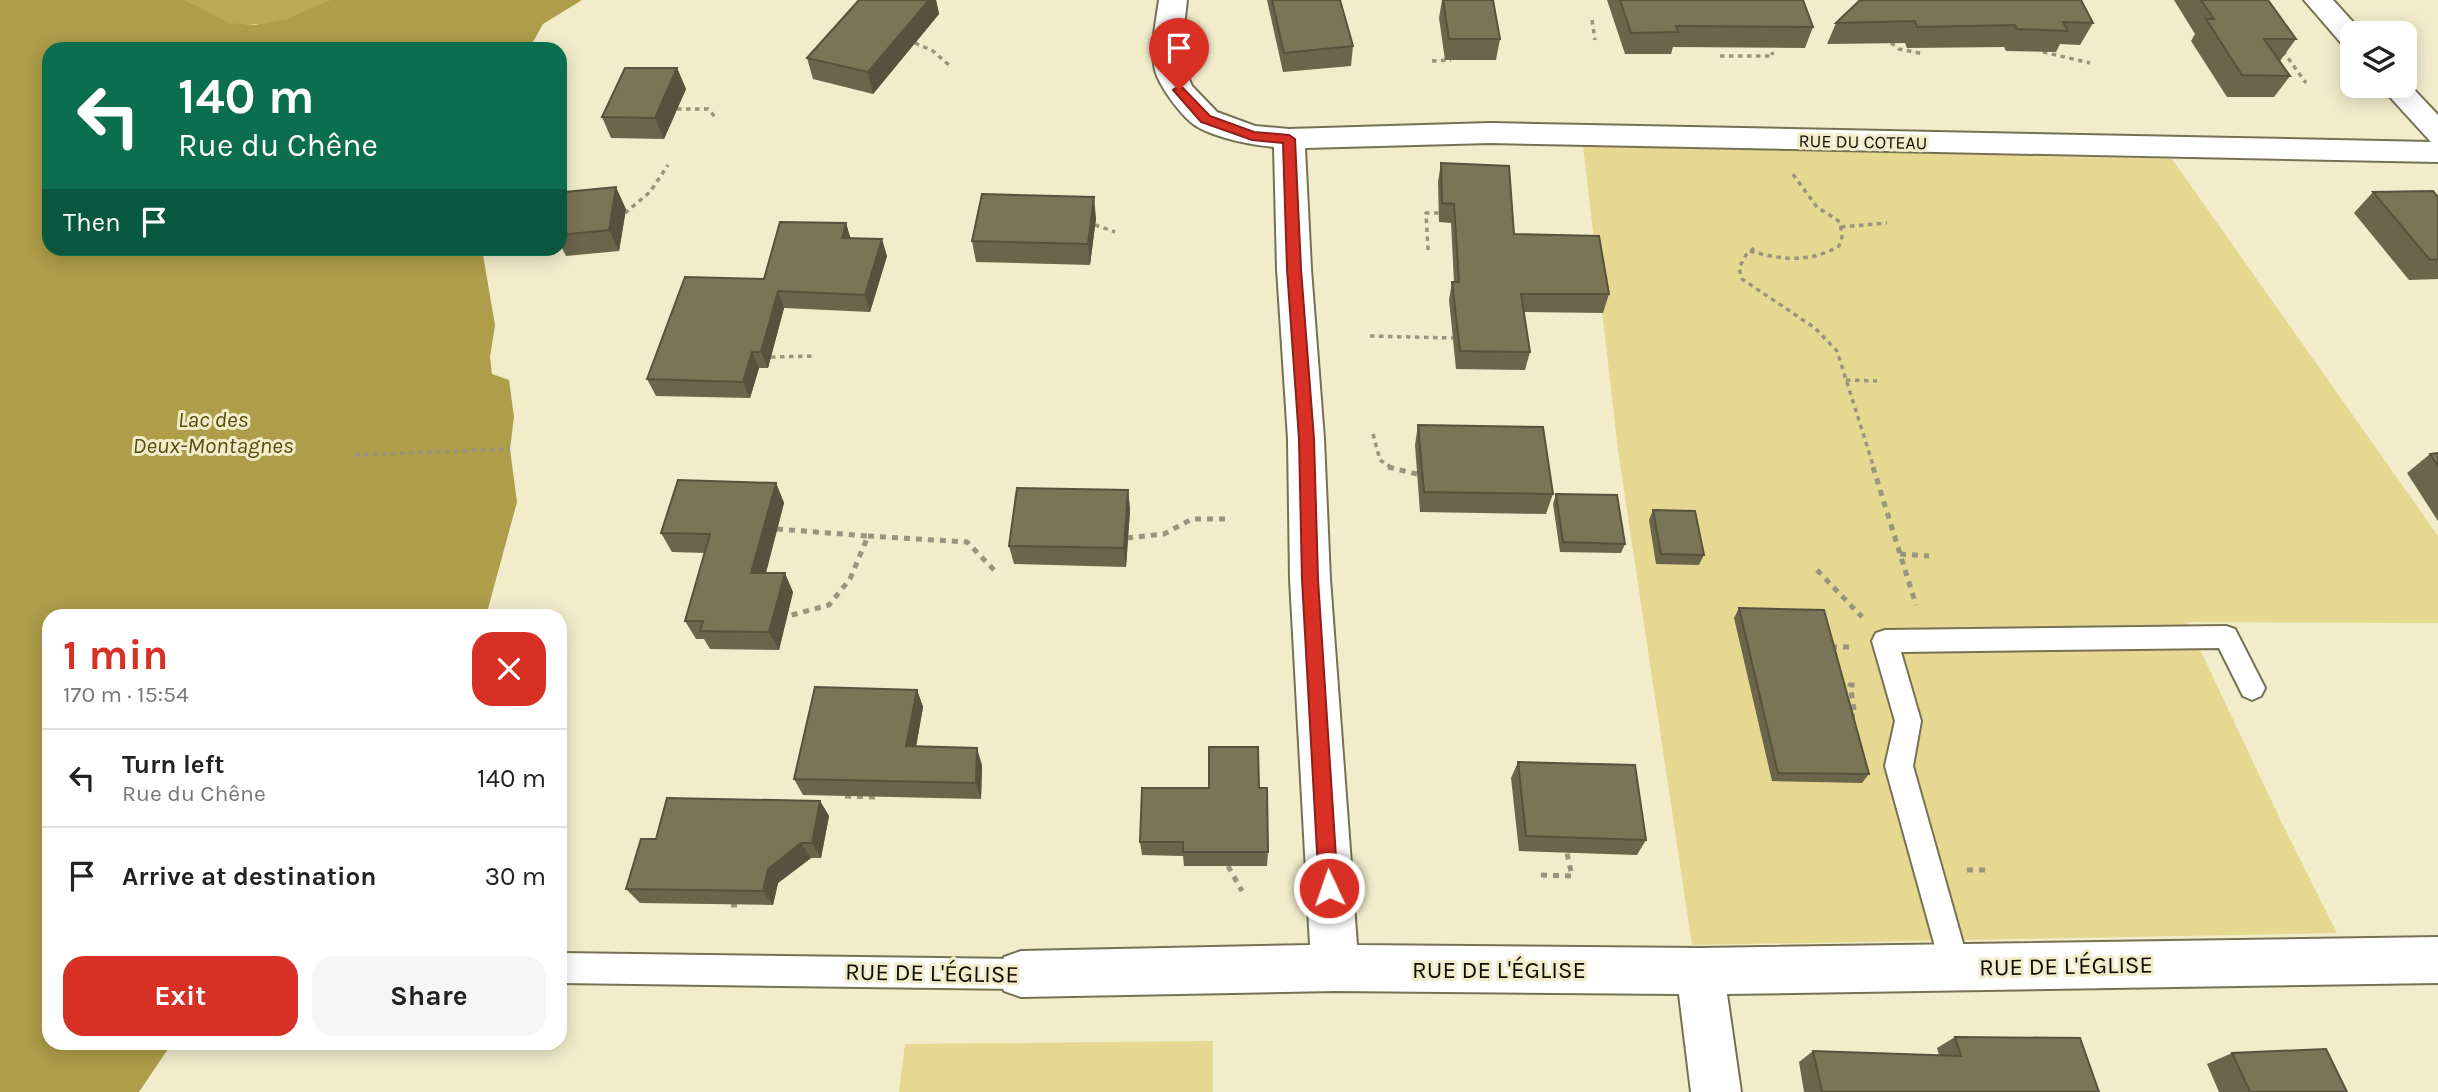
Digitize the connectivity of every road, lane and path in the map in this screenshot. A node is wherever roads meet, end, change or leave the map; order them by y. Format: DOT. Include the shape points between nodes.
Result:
graph roads {
  1 [pos="1173,0"];
  2 [pos="2318,0"];
  3 [pos="1592,20"];
  4 [pos="2340,25"];
  5 [pos="1595,40"];
  6 [pos="2277,42"];
  7 [pos="915,43"];
  8 [pos="1891,43"];
  9 [pos="1772,52"];
  10 [pos="2043,52"];
  11 [pos="1924,54"];
  12 [pos="1720,56"];
  13 [pos="1455,60"];
  14 [pos="1432,61"];
  15 [pos="2090,63"];
  16 [pos="950,66"];
  17 [pos="2306,83"];
  18 [pos="2406,98"];
  19 [pos="677,109"];
  20 [pos="717,119"];
  21 [pos="2438,134"];
  22 [pos="1289,139"];
  23 [pos="2438,152"];
  24 [pos="668,165"];
  25 [pos="1817,207"];
  26 [pos="625,213"];
  27 [pos="1439,213"];
  28 [pos="1887,223"];
  29 [pos="1095,225"];
  30 [pos="1841,227"];
  31 [pos="1115,232"];
  32 [pos="1428,250"];
  33 [pos="1370,336"];
  34 [pos="1452,338"];
  35 [pos="816,356"];
  36 [pos="771,357"];
  37 [pos="1846,380"];
  38 [pos="1877,381"];
  39 [pos="1373,434"];
  40 [pos="510,449"];
  41 [pos="355,455"];
  42 [pos="1417,474"];
  43 [pos="1225,519"];
  44 [pos="777,529"];
  45 [pos="868,536"];
  46 [pos="1128,538"];
  47 [pos="1897,551"];
  48 [pos="1929,556"];
  49 [pos="1816,570"];
  50 [pos="995,571"];
  51 [pos="788,616"];
  52 [pos="1920,617"];
  53 [pos="1885,641"];
  54 [pos="1850,647"];
  55 [pos="1828,659"];
  56 [pos="1862,685"];
  57 [pos="2252,688"];
  58 [pos="1844,716"];
  59 [pos="845,796"];
  60 [pos="875,797"];
  61 [pos="1567,853"];
  62 [pos="1228,866"];
  63 [pos="1541,875"];
  64 [pos="1242,891"];
  65 [pos="719,904"];
  66 [pos="742,905"];
  67 [pos="2438,960"];
  68 [pos="567,968"];
  69 [pos="1335,968"];
  70 [pos="1955,968"];
  71 [pos="1700,971"];
  72 [pos="1021,974"];
  73 [pos="1716,1092"];
  1 -- 22 [label="street, RUE DU COTEAU" via="1170,70 1191,106 1230,130"];
  2 -- 4 [label="street"];
  3 -- 5 [label="path"];
  6 -- 17 [label="path"];
  7 -- 16 [label="path"];
  8 -- 11 [label="path"];
  9 -- 12 [label="path"];
  10 -- 15 [label="path"];
  13 -- 14 [label="path"];
  18 -- 21 [label="street"];
  19 -- 20 [label="path" via="708,109"];
  22 -- 23 [label="street, RUE DU COTEAU" via="1490,133"];
  22 -- 69 [label="street"];
  24 -- 26 [label="path" via="639,207"];
  25 -- 30 [label="path"];
  27 -- 32 [label="path" via="1426,213"];
  28 -- 30 [label="path"];
  29 -- 31 [label="path"];
  30 -- 37 [label="path" via="1839,246 1817,258 1778,259 1751,250 1739,268 1742,279 1830,342"];
  33 -- 34 [label="path"];
  35 -- 36 [label="path"];
  37 -- 38 [label="path"];
  37 -- 47 [label="path"];
  39 -- 42 [label="path" via="1380,461 1390,470"];
  40 -- 41 [label="path"];
  43 -- 46 [label="path" via="1192,519 1164,534"];
  44 -- 45 [label="path"];
  45 -- 50 [label="path" via="967,542"];
  45 -- 51 [label="path" via="850,579 829,605"];
  47 -- 48 [label="path"];
  47 -- 52 [label="path"];
  49 -- 53 [label="path"];
  53 -- 57 [label="lane" via="2226,637"];
  53 -- 70 [label="lane" via="1908,721 1899,766"];
  54 -- 55 [label="path" via="1825,647"];
  56 -- 58 [label="path" via="1850,685 1855,716"];
  59 -- 60 [label="path"];
  61 -- 63 [label="path" via="1572,876"];
  62 -- 64 [label="path"];
  65 -- 66 [label="path"];
  67 -- 70 [label="street, RUE DE L'ÉGLISE"];
  68 -- 72 [label="lane, RUE DE L'ÉGLISE"];
  69 -- 71 [label="street, RUE DE L'ÉGLISE"];
  69 -- 72 [label="street, RUE DE L'ÉGLISE"];
  70 -- 71 [label="street, RUE DE L'ÉGLISE"];
  71 -- 73 [label="street"];
}
